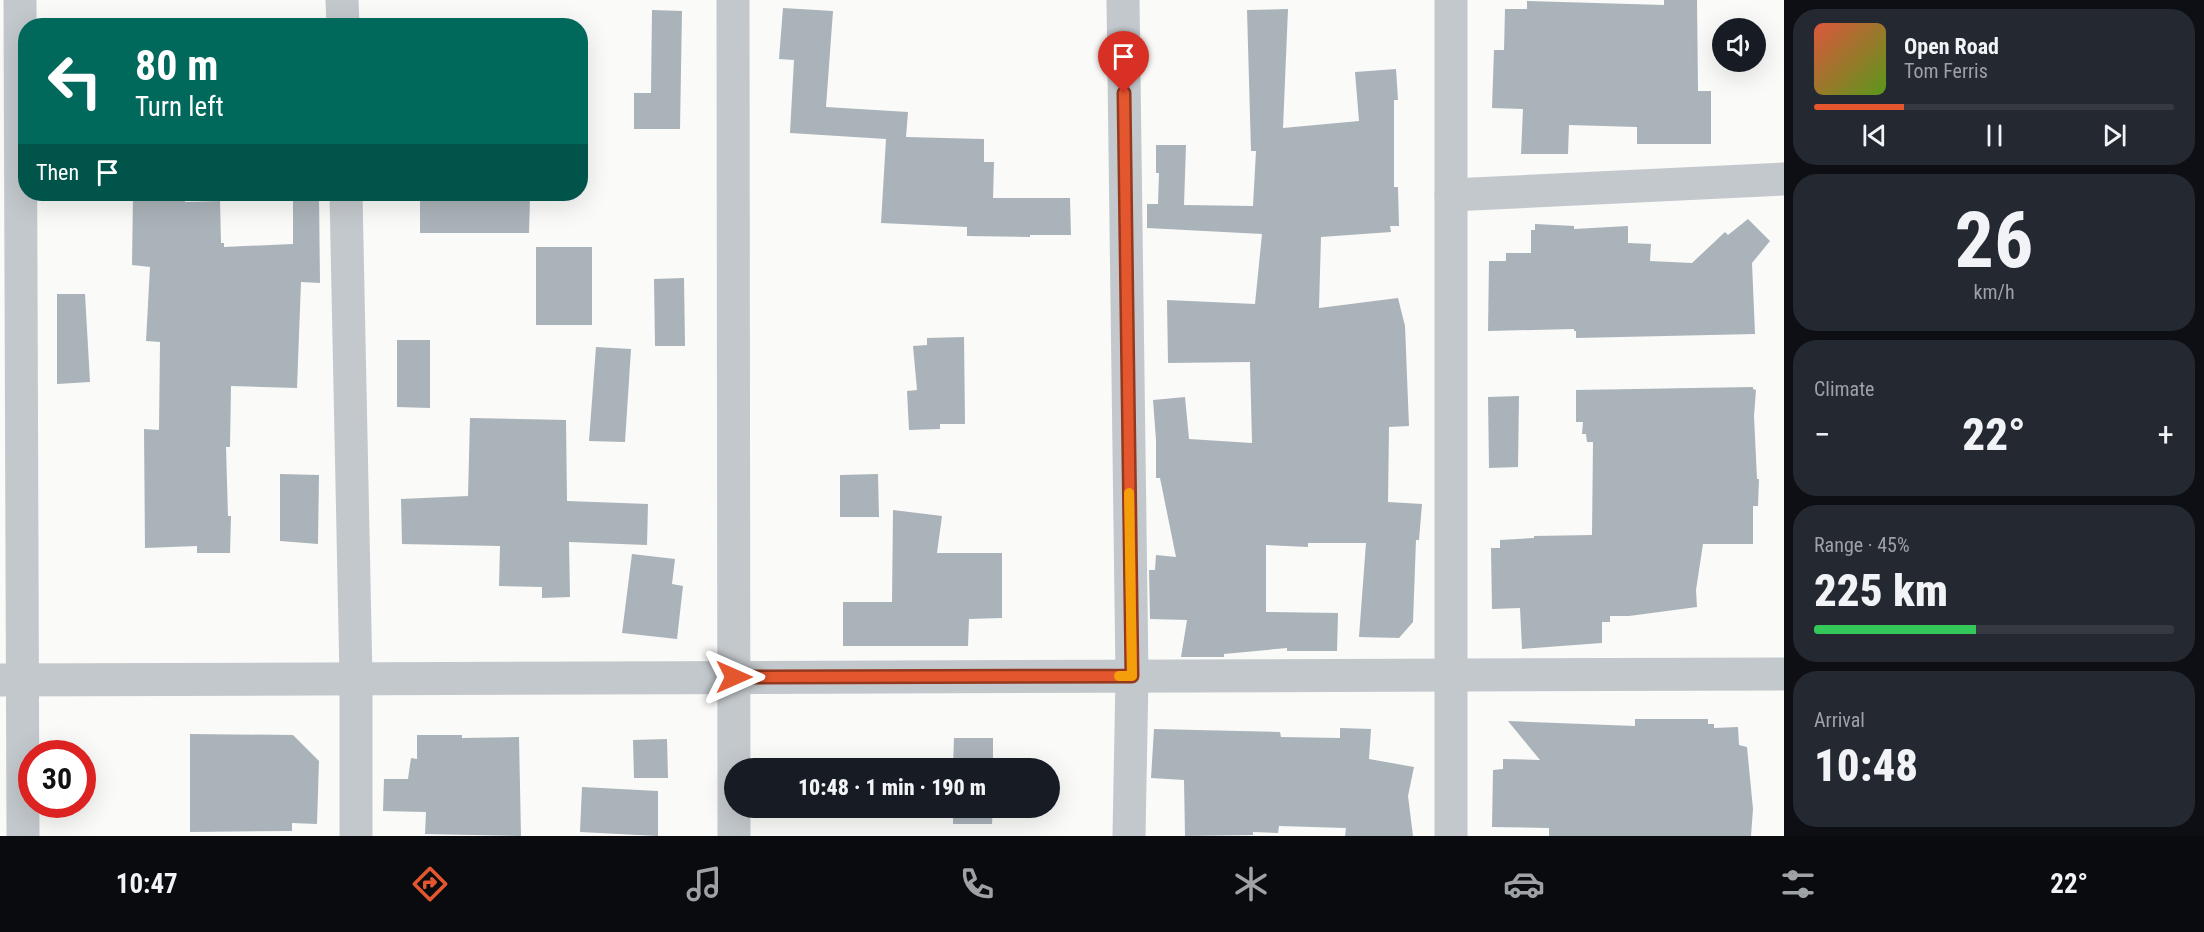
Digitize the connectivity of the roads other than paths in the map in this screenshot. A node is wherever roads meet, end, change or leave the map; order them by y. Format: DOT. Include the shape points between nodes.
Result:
graph roads {
  1 [pos="20,0"];
  2 [pos="342,0"];
  3 [pos="733,0"];
  4 [pos="1123,0"];
  5 [pos="1451,0"];
  6 [pos="20,18"];
  7 [pos="343,18"];
  8 [pos="18,151"];
  9 [pos="1784,179"];
  10 [pos="1451,195"];
  11 [pos="346,201"];
  12 [pos="1784,674"];
  13 [pos="1451,675"];
  14 [pos="1132,676"];
  15 [pos="734,677"];
  16 [pos="356,678"];
  17 [pos="11,680"];
  18 [pos="23,836"];
  19 [pos="356,836"];
  20 [pos="734,836"];
  21 [pos="1129,836"];
  22 [pos="1451,836"];
  1 -- 6 [label="street"];
  2 -- 7 [label="street"];
  3 -- 15 [label="street"];
  4 -- 14 [label="street"];
  5 -- 10 [label="street"];
  8 -- 17 [label="street"];
  9 -- 10 [label="street"];
  10 -- 13 [label="street"];
  11 -- 16 [label="street"];
  12 -- 13 [label="street"];
  13 -- 14 [label="street"];
  13 -- 22 [label="street"];
  14 -- 15 [label="street"];
  14 -- 21 [label="street"];
  15 -- 16 [label="street"];
  15 -- 20 [label="street"];
  16 -- 17 [label="street"];
  16 -- 19 [label="street"];
  17 -- 18 [label="street"];
}
